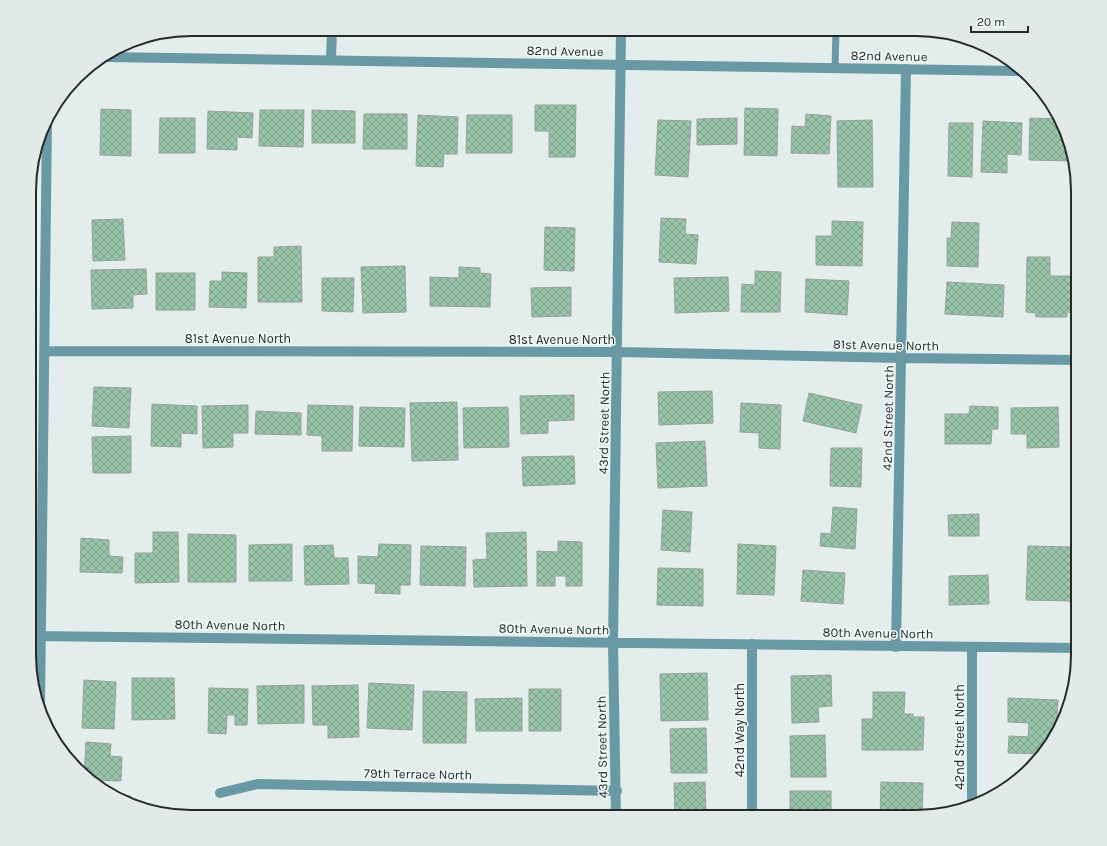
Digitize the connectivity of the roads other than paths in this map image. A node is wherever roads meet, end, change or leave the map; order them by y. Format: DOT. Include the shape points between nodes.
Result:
graph roads {
  1 [pos="332,36"];
  2 [pos="622,36"];
  3 [pos="836,36"];
  4 [pos="113,57"];
  5 [pos="331,59"];
  6 [pos="621,65"];
  7 [pos="836,68"];
  8 [pos="906,69"];
  9 [pos="1014,71"];
  10 [pos="47,135"];
  11 [pos="45,351"];
  12 [pos="618,352"];
  13 [pos="902,358"];
  14 [pos="1071,360"];
  15 [pos="36,636"];
  16 [pos="42,636"];
  17 [pos="613,643"];
  18 [pos="752,644"];
  19 [pos="896,647"];
  20 [pos="972,647"];
  21 [pos="1071,648"];
  22 [pos="40,692"];
  23 [pos="617,791"];
  24 [pos="220,793"];
  25 [pos="972,799"];
  26 [pos="616,810"];
  27 [pos="752,810"];
  1 -- 5 [label="street"];
  2 -- 6 [label="street, 43rd Street North"];
  3 -- 7 [label="lane"];
  4 -- 5 [label="street, 82nd Avenue"];
  5 -- 6 [label="street, 82nd Avenue"];
  6 -- 7 [label="street, 82nd Avenue"];
  6 -- 12 [label="street, 43rd Street North"];
  7 -- 8 [label="street, 82nd Avenue"];
  8 -- 9 [label="street, 82nd Avenue"];
  8 -- 13 [label="street, 42nd Street North"];
  10 -- 11 [label="street"];
  11 -- 12 [label="street, 81st Avenue North"];
  11 -- 16 [label="street"];
  12 -- 13 [label="street, 81st Avenue North"];
  12 -- 17 [label="street, 43rd Street North"];
  13 -- 14 [label="street, 81st Avenue North"];
  13 -- 19 [label="street, 42nd Street North"];
  15 -- 16 [label="street, 80th Avenue North"];
  16 -- 17 [label="street, 80th Avenue North"];
  16 -- 22 [label="street"];
  17 -- 18 [label="street, 80th Avenue North"];
  17 -- 23 [label="street, 43rd Street North"];
  18 -- 19 [label="street, 80th Avenue North"];
  18 -- 27 [label="street, 42nd Way North"];
  19 -- 20 [label="street, 80th Avenue North"];
  20 -- 21 [label="street, 80th Avenue North"];
  20 -- 25 [label="street, 42nd Street North"];
  23 -- 24 [label="street, 79th Terrace North" via="258,784"];
  23 -- 26 [label="street, 43rd Street North"];
}
